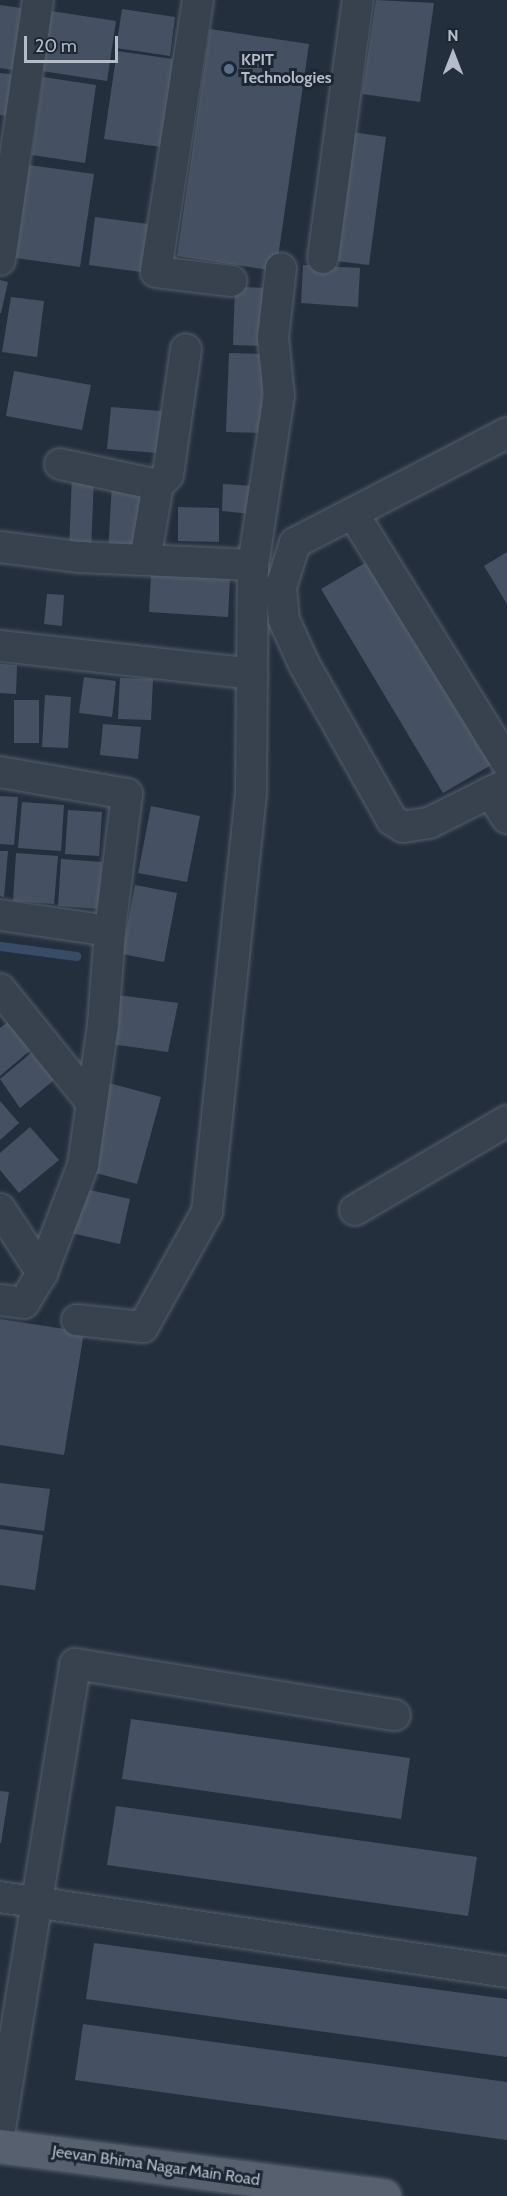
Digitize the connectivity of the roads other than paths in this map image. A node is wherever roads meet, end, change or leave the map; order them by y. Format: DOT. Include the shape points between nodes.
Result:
graph roads {
  1 [pos="38,0"];
  2 [pos="198,0"];
  3 [pos="358,0"];
  4 [pos="323,258"];
  5 [pos="0,260"];
  6 [pos="281,268"];
  7 [pos="231,281"];
  8 [pos="186,349"];
  9 [pos="507,434"];
  10 [pos="60,464"];
  11 [pos="158,485"];
  12 [pos="354,515"];
  13 [pos="0,547"];
  14 [pos="145,560"];
  15 [pos="253,565"];
  16 [pos="0,646"];
  17 [pos="252,674"];
  18 [pos="507,763"];
  19 [pos="0,772"];
  20 [pos="499,788"];
  21 [pos="507,818"];
  22 [pos="0,915"];
  23 [pos="110,931"];
  24 [pos="0,989"];
  25 [pos="92,1103"];
  26 [pos="507,1121"];
  27 [pos="0,1209"];
  28 [pos="355,1210"];
  29 [pos="42,1273"];
  30 [pos="12,1301"];
  31 [pos="77,1320"];
  32 [pos="395,1715"];
  33 [pos="0,1897"];
  34 [pos="37,1901"];
  35 [pos="507,1972"];
  36 [pos="0,2129"];
  37 [pos="0,2146"];
  38 [pos="303,2191"];
  39 [pos="384,2196"];
  1 -- 5 [label="street"];
  2 -- 7 [label="street" via="156,272"];
  3 -- 4 [label="street"];
  6 -- 15 [label="street" via="273,338 279,396"];
  8 -- 11 [label="street" via="168,475"];
  9 -- 12 [label="street"];
  10 -- 11 [label="street"];
  11 -- 14 [label="street"];
  12 -- 18 [label="street"];
  12 -- 20 [label="street" via="295,543 283,566 284,620 304,664 392,820 403,827 429,823"];
  13 -- 14 [label="street"];
  14 -- 15 [label="street"];
  15 -- 17 [label="street"];
  16 -- 17 [label="street"];
  17 -- 31 [label="street" via="251,790 207,1212 143,1327"];
  19 -- 23 [label="street" via="127,794"];
  20 -- 21 [label="street"];
  22 -- 23 [label="street"];
  23 -- 25 [label="street"];
  24 -- 25 [label="street"];
  25 -- 29 [label="street" via="83,1165"];
  26 -- 28 [label="street"];
  27 -- 29 [label="street"];
  29 -- 30 [label="street"];
  32 -- 34 [label="street" via="75,1664"];
  33 -- 34 [label="street"];
  34 -- 35 [label="street"];
  34 -- 36 [label="street"];
  37 -- 38 [label="main road, Jeevan Bhima Nagar Main Road"];
  38 -- 39 [label="main road, Jeevan Bhima Nagar Main Road"];
}
